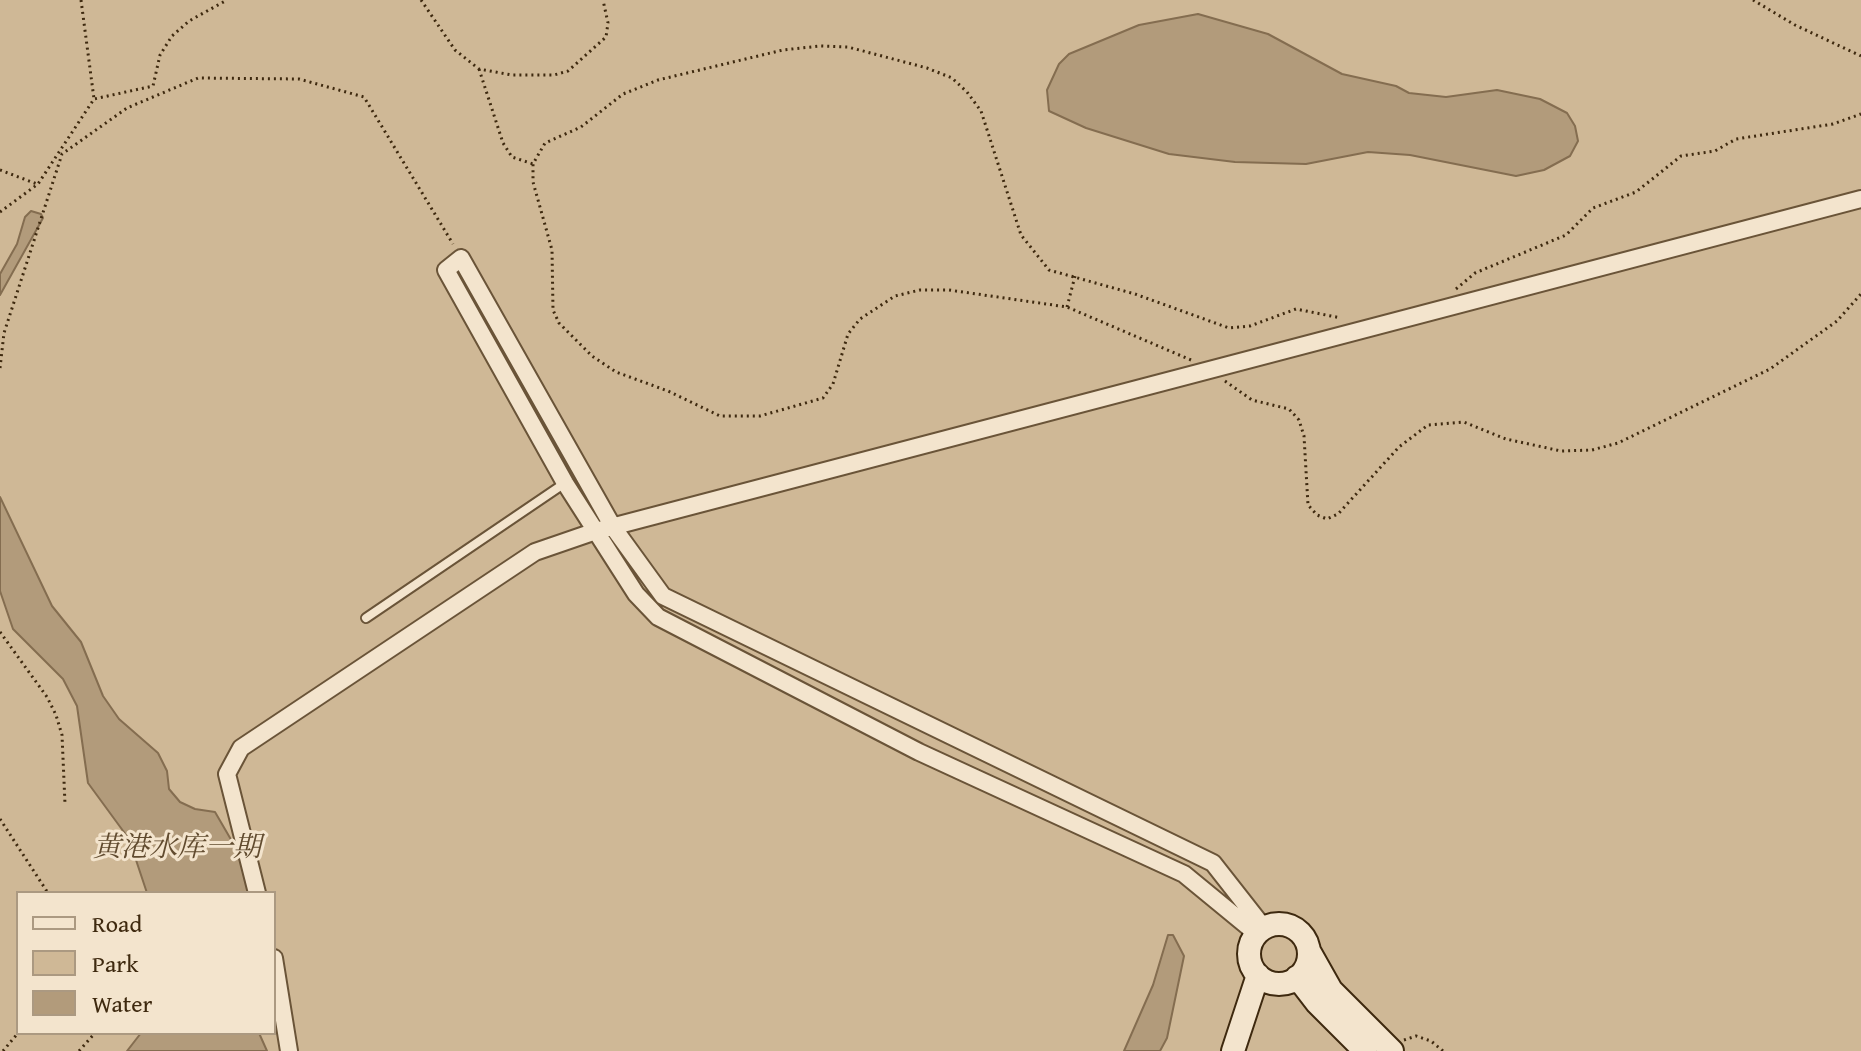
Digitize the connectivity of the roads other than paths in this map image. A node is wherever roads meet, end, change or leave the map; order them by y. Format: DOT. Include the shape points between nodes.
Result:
graph roads {
  1 [pos="1861,199"];
  2 [pos="565,483"];
  3 [pos="613,527"];
  4 [pos="596,531"];
  5 [pos="366,618"];
  6 [pos="256,891"];
  7 [pos="1260,931"];
  8 [pos="1309,951"];
  9 [pos="276,970"];
  10 [pos="1258,975"];
  11 [pos="1297,977"];
  12 [pos="1394,1049"];
  13 [pos="289,1051"];
  14 [pos="1233,1051"];
  15 [pos="1365,1051"];
  1 -- 3 [label="street"];
  2 -- 3 [label="street" via="446,270 461,258"];
  2 -- 4 [label="street"];
  2 -- 5 [label="lane"];
  3 -- 4 [label="street"];
  3 -- 7 [label="street" via="663,596 1213,863"];
  4 -- 6 [label="street" via="535,552 241,748 227,774"];
  4 -- 7 [label="street" via="636,594 658,617 919,752 1184,874"];
  7 -- 8 [label="street" via="1293,928"];
  7 -- 10 [label="street" via="1249,959"];
  8 -- 11 [label="street"];
  8 -- 12 [label="street" via="1331,990"];
  9 -- 13 [label="street"];
  10 -- 11 [label="street" via="1273,983"];
  10 -- 14 [label="street"];
  11 -- 15 [label="street"];
}
